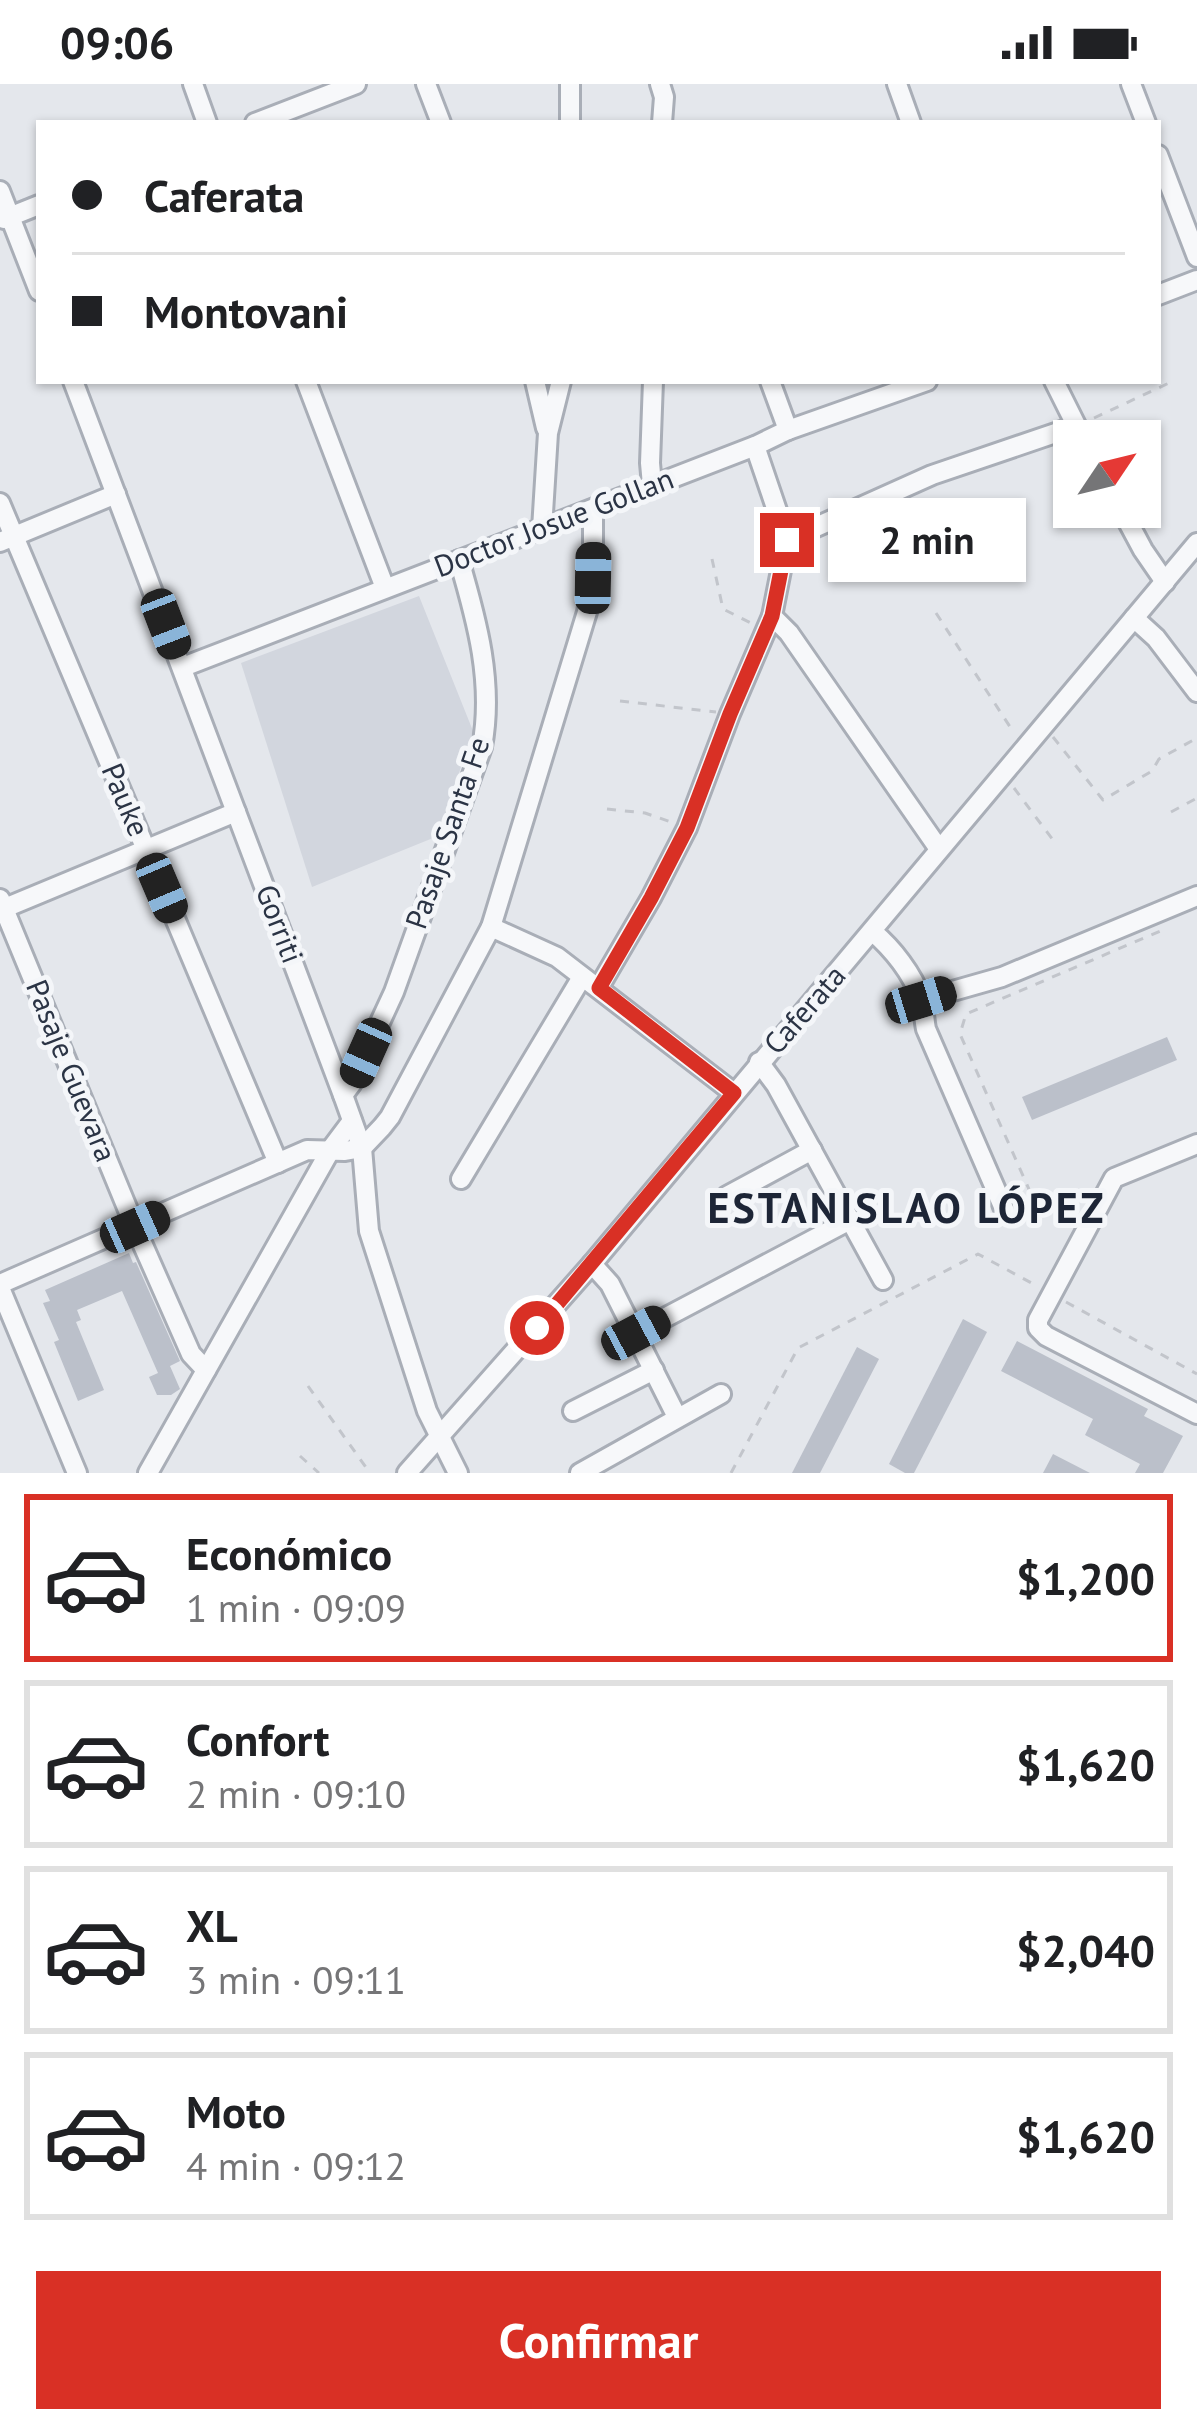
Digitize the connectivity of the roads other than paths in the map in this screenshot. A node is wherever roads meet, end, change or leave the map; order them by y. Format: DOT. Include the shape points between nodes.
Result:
graph roads {
  1 [pos="193,84"];
  2 [pos="356,84"];
  3 [pos="426,84"];
  4 [pos="570,84"];
  5 [pos="897,84"];
  6 [pos="1131,84"];
  7 [pos="662,90"];
  8 [pos="206,120"];
  9 [pos="263,120"];
  10 [pos="440,120"];
  11 [pos="570,120"];
  12 [pos="673,120"];
  13 [pos="910,120"];
  14 [pos="1145,120"];
  15 [pos="1161,162"];
  16 [pos="0,190"];
  17 [pos="36,207"];
  18 [pos="5,218"];
  19 [pos="1197,257"];
  20 [pos="1197,280"];
  21 [pos="36,285"];
  22 [pos="1161,294"];
  23 [pos="74,384"];
  24 [pos="307,384"];
  25 [pos="536,384"];
  26 [pos="560,384"];
  27 [pos="653,384"];
  28 [pos="771,384"];
  29 [pos="918,384"];
  30 [pos="1055,384"];
  31 [pos="1073,420"];
  32 [pos="788,430"];
  33 [pos="548,433"];
  34 [pos="1053,441"];
  35 [pos="755,446"];
  36 [pos="652,485"];
  37 [pos="116,494"];
  38 [pos="0,503"];
  39 [pos="593,508"];
  40 [pos="1131,528"];
  41 [pos="542,529"];
  42 [pos="7,539"];
  43 [pos="787,540"];
  44 [pos="1197,543"];
  45 [pos="459,560"];
  46 [pos="1165,582"];
  47 [pos="385,587"];
  48 [pos="1134,618"];
  49 [pos="768,623"];
  50 [pos="183,668"];
  51 [pos="1197,692"];
  52 [pos="236,812"];
  53 [pos="145,848"];
  54 [pos="939,850"];
  55 [pos="1197,896"];
  56 [pos="1,906"];
  57 [pos="491,927"];
  58 [pos="873,932"];
  59 [pos="590,982"];
  60 [pos="921,1000"];
  61 [pos="759,1063"];
  62 [pos="734,1093"];
  63 [pos="344,1095"];
  64 [pos="352,1121"];
  65 [pos="1197,1144"];
  66 [pos="362,1148"];
  67 [pos="332,1149"];
  68 [pos="812,1150"];
  69 [pos="278,1163"];
  70 [pos="461,1179"];
  71 [pos="727,1196"];
  72 [pos="1005,1211"];
  73 [pos="850,1220"];
  74 [pos="135,1227"];
  75 [pos="592,1264"];
  76 [pos="883,1280"];
  77 [pos="0,1286"];
  78 [pos="636,1333"];
  79 [pos="206,1370"];
  80 [pos="654,1370"];
  81 [pos="721,1394"];
  82 [pos="573,1411"];
  83 [pos="1197,1414"];
  84 [pos="677,1417"];
  85 [pos="440,1437"];
  86 [pos="77,1473"];
  87 [pos="148,1473"];
  88 [pos="407,1473"];
  89 [pos="458,1473"];
  90 [pos="580,1473"];
  1 -- 8 [label="street"];
  2 -- 9 [label="street"];
  3 -- 10 [label="street"];
  4 -- 11 [label="street"];
  5 -- 13 [label="street"];
  6 -- 14 [label="street"];
  7 -- 12 [label="street"];
  15 -- 19 [label="street"];
  16 -- 18 [label="street"];
  17 -- 18 [label="street"];
  18 -- 21 [label="street"];
  20 -- 22 [label="street"];
  23 -- 37 [label="street, Gorriti"];
  24 -- 47 [label="street"];
  25 -- 33 [label="street"];
  26 -- 33 [label="street"];
  27 -- 36 [label="street"];
  28 -- 32 [label="street"];
  29 -- 32 [label="street, Doctor Josue Gollan"];
  30 -- 31 [label="street"];
  32 -- 35 [label="street, Doctor Josue Gollan"];
  33 -- 41 [label="street"];
  34 -- 43 [label="street" via="932,475"];
  35 -- 36 [label="street, Doctor Josue Gollan"];
  35 -- 43 [label="street"];
  36 -- 39 [label="street, Doctor Josue Gollan"];
  37 -- 42 [label="street"];
  37 -- 50 [label="street, Gorriti"];
  38 -- 42 [label="street, Pauke"];
  39 -- 41 [label="street, Doctor Josue Gollan"];
  39 -- 57 [label="street" via="587,612"];
  40 -- 46 [label="street"];
  41 -- 45 [label="street, Doctor Josue Gollan"];
  42 -- 53 [label="street, Pauke"];
  43 -- 49 [label="street"];
  44 -- 46 [label="street, Caferata"];
  45 -- 47 [label="street, Doctor Josue Gollan"];
  45 -- 63 [label="street, Pasaje Santa Fe" via="484,658 482,747 394,992"];
  46 -- 48 [label="street, Caferata"];
  47 -- 50 [label="street, Doctor Josue Gollan"];
  48 -- 51 [label="street"];
  48 -- 54 [label="street, Caferata"];
  49 -- 54 [label="street" via="789,633"];
  49 -- 59 [label="street" via="687,828 651,898"];
  50 -- 52 [label="street, Gorriti"];
  52 -- 53 [label="street"];
  52 -- 63 [label="street, Gorriti"];
  53 -- 56 [label="street"];
  53 -- 69 [label="street, Pauke"];
  54 -- 58 [label="street, Caferata"];
  55 -- 60 [label="street" via="1002,976"];
  56 -- 74 [label="street, Pasaje Guevara"];
  57 -- 59 [label="street"];
  57 -- 66 [label="street" via="390,1117"];
  58 -- 60 [label="street"];
  58 -- 61 [label="street, Caferata"];
  59 -- 62 [label="street"];
  59 -- 70 [label="street"];
  60 -- 72 [label="street" via="926,1029"];
  61 -- 62 [label="street, Caferata"];
  61 -- 68 [label="street"];
  62 -- 75 [label="street, Caferata"];
  63 -- 64 [label="street, Gorriti"];
  64 -- 66 [label="street, Gorriti"];
  64 -- 67 [label="street"];
  65 -- 83 [label="street" via="1114,1178 1038,1320 1046,1336"];
  66 -- 67 [label="street"];
  66 -- 85 [label="street, Gorriti" via="369,1232"];
  67 -- 69 [label="street"];
  67 -- 79 [label="street"];
  68 -- 71 [label="street"];
  68 -- 73 [label="street"];
  69 -- 74 [label="street"];
  73 -- 76 [label="street"];
  73 -- 78 [label="street"];
  74 -- 77 [label="street"];
  74 -- 79 [label="street, Pasaje Guevara" via="191,1354"];
  75 -- 78 [label="street"];
  75 -- 85 [label="street, Caferata"];
  77 -- 86 [label="street"];
  78 -- 80 [label="street"];
  79 -- 87 [label="street"];
  80 -- 82 [label="street"];
  80 -- 84 [label="street"];
  81 -- 84 [label="street"];
  84 -- 90 [label="street"];
  85 -- 88 [label="street, Caferata"];
  85 -- 89 [label="street, Gorriti"];
}
